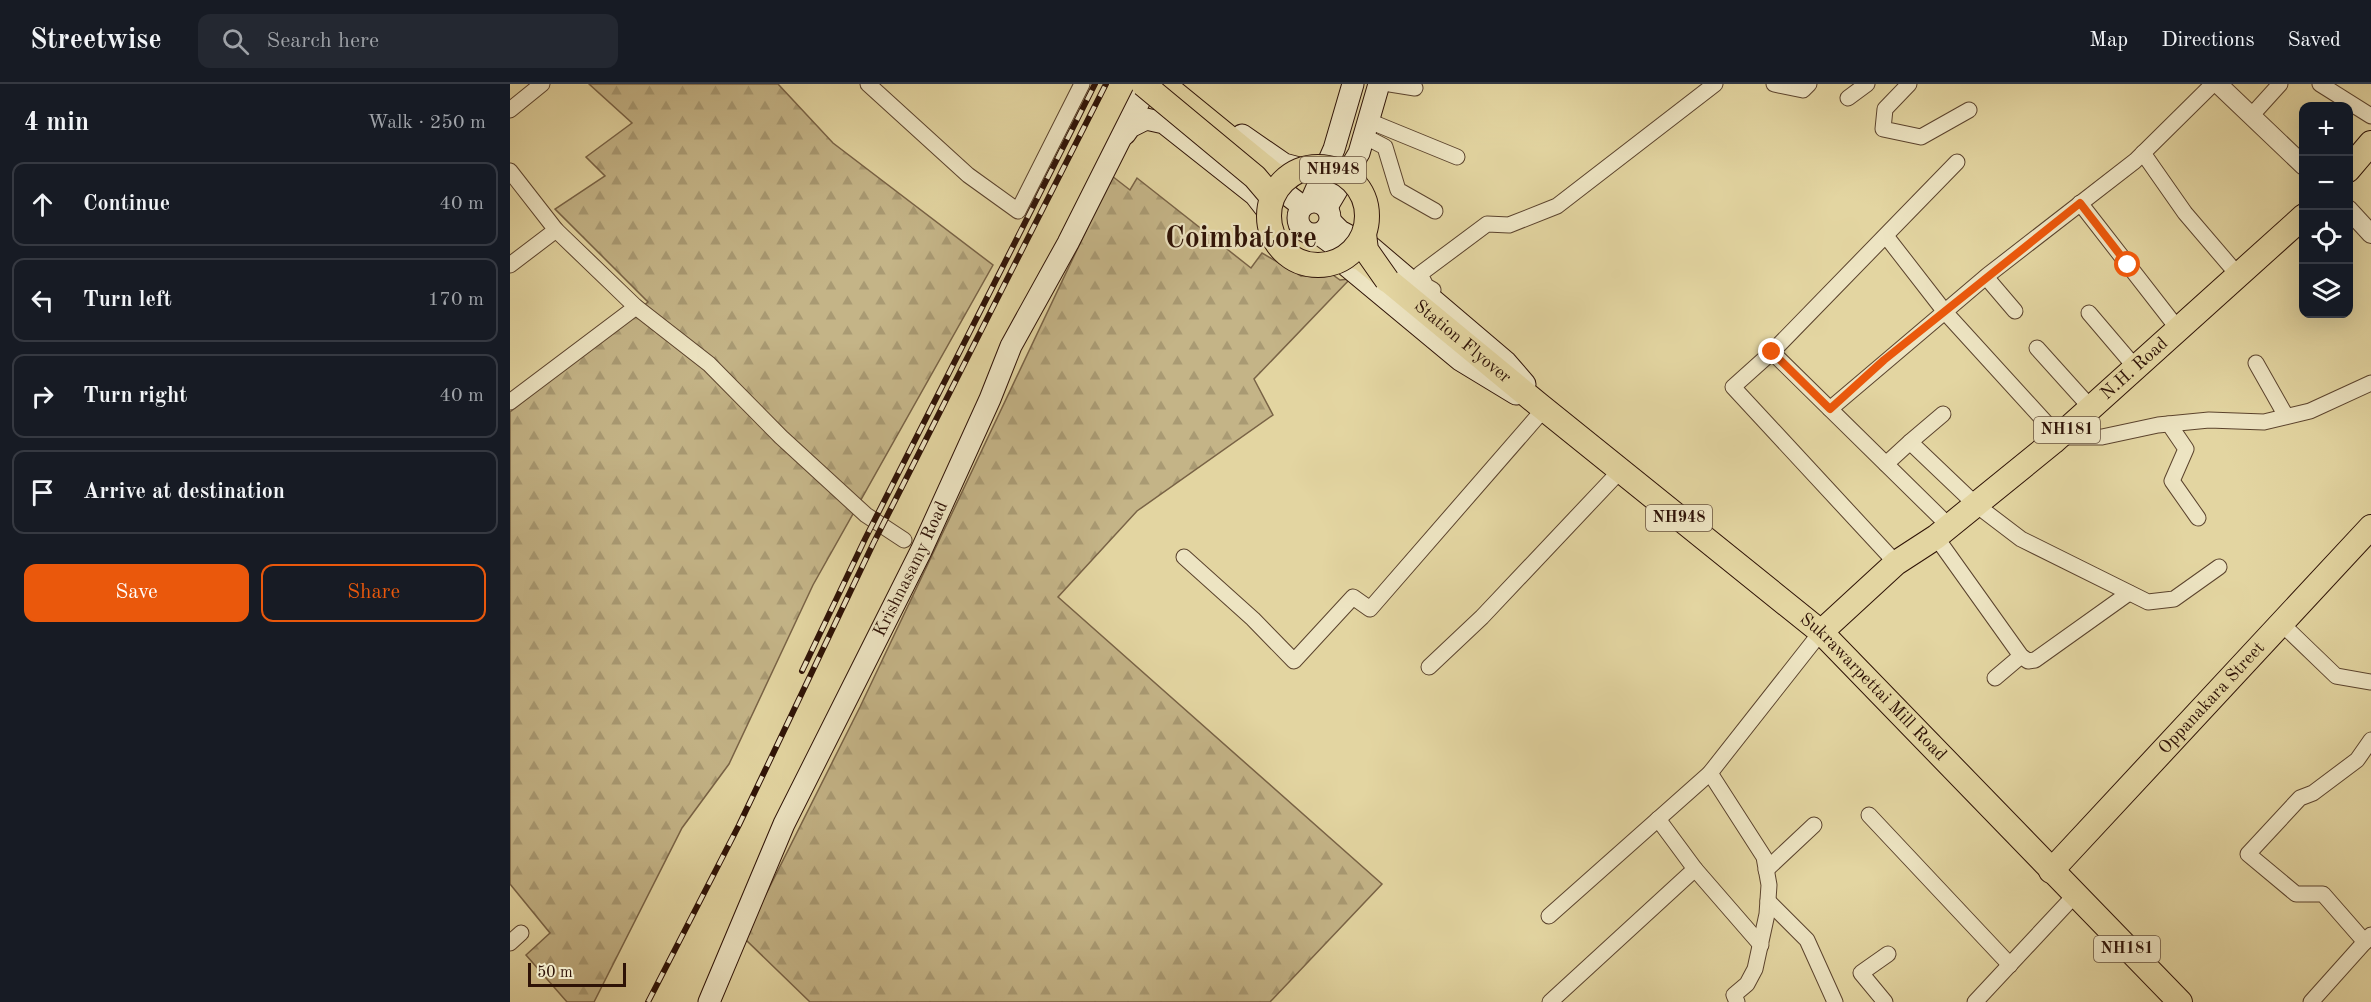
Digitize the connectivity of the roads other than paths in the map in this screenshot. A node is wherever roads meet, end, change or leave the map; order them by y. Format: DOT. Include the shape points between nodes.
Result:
graph roads {
  1 [pos="542,84"];
  2 [pos="868,84"];
  3 [pos="1082,84"];
  4 [pos="1143,84"];
  5 [pos="1148,84"];
  6 [pos="1162,84"];
  7 [pos="1179,84"];
  8 [pos="1353,84"];
  9 [pos="1365,84"];
  10 [pos="1379,84"];
  11 [pos="1390,84"];
  12 [pos="1715,84"];
  13 [pos="1774,84"];
  14 [pos="1809,84"];
  15 [pos="1867,84"];
  16 [pos="1909,84"];
  17 [pos="2212,84"];
  18 [pos="2218,84"];
  19 [pos="2280,84"];
  20 [pos="2320,84"];
  21 [pos="1415,88"];
  22 [pos="1848,98"];
  23 [pos="510,110"];
  24 [pos="1968,110"];
  25 [pos="2251,116"];
  26 [pos="2371,116"];
  27 [pos="1366,128"];
  28 [pos="1120,139"];
  29 [pos="2371,143"];
  30 [pos="2143,153"];
  31 [pos="1458,157"];
  32 [pos="2299,161"];
  33 [pos="1957,162"];
  34 [pos="2353,165"];
  35 [pos="510,171"];
  36 [pos="1338,172"];
  37 [pos="1283,189"];
  38 [pos="2080,203"];
  39 [pos="2350,210"];
  40 [pos="1435,211"];
  41 [pos="1318,214"];
  42 [pos="2299,220"];
  43 [pos="556,230"];
  44 [pos="1364,234"];
  45 [pos="2371,234"];
  46 [pos="1886,236"];
  47 [pos="1349,255"];
  48 [pos="510,265"];
  49 [pos="2238,275"];
  50 [pos="1986,277"];
  51 [pos="1387,280"];
  52 [pos="636,308"];
  53 [pos="1445,310"];
  54 [pos="2015,311"];
  55 [pos="1946,312"];
  56 [pos="2089,313"];
  57 [pos="2178,328"];
  58 [pos="2037,348"];
  59 [pos="1772,352"];
  60 [pos="2256,363"];
  61 [pos="2135,367"];
  62 [pos="2371,383"];
  63 [pos="510,402"];
  64 [pos="1541,407"];
  65 [pos="2091,408"];
  66 [pos="1830,409"];
  67 [pos="1943,414"];
  68 [pos="2286,416"];
  69 [pos="2169,424"];
  70 [pos="2059,437"];
  71 [pos="1910,442"];
  72 [pos="1886,464"];
  73 [pos="1620,471"];
  74 [pos="1976,504"];
  75 [pos="2198,518"];
  76 [pos="2371,527"];
  77 [pos="1943,532"];
  78 [pos="904,540"];
  79 [pos="1184,557"];
  80 [pos="1896,563"];
  81 [pos="2219,567"];
  82 [pos="2129,593"];
  83 [pos="2282,624"];
  84 [pos="1821,632"];
  85 [pos="2020,656"];
  86 [pos="1429,667"];
  87 [pos="1995,678"];
  88 [pos="2371,682"];
  89 [pos="2371,740"];
  90 [pos="1710,773"];
  91 [pos="1869,815"];
  92 [pos="1658,819"];
  93 [pos="1814,825"];
  94 [pos="1695,869"];
  95 [pos="1766,870"];
  96 [pos="2051,871"];
  97 [pos="2075,895"];
  98 [pos="1768,901"];
  99 [pos="1549,916"];
  100 [pos="2368,938"];
  101 [pos="1761,945"];
  102 [pos="1888,954"];
  103 [pos="2010,965"];
  104 [pos="1732,1000"];
  105 [pos="710,1002"];
  106 [pos="1550,1002"];
  107 [pos="1835,1002"];
  108 [pos="1885,1002"];
  109 [pos="1975,1002"];
  110 [pos="2180,1002"];
  111 [pos="2311,1002"];
  1 -- 23 [label="street"];
  2 -- 3 [label="street" via="968,174 1018,211"];
  4 -- 37 [label="highway, bridge" via="1255,177"];
  5 -- 28 [label="main road, Krishnasamy Road"];
  6 -- 37 [label="highway, NH948" via="1277,177"];
  7 -- 37 [label="main road" via="1284,164"];
  8 -- 41 [label="main road"];
  9 -- 36 [label="main road"];
  10 -- 27 [label="main road"];
  11 -- 21 [label="street"];
  12 -- 53 [label="street" via="1557,206 1509,225 1487,224 1420,274 1426,286 1446,298 1449,305"];
  13 -- 14 [label="street" via="1803,90"];
  15 -- 22 [label="street"];
  16 -- 24 [label="street" via="1885,109 1883,129 1921,137"];
  17 -- 30 [label="street"];
  18 -- 25 [label="street"];
  19 -- 25 [label="street"];
  20 -- 26 [label="street"];
  25 -- 32 [label="street"];
  27 -- 31 [label="street"];
  27 -- 40 [label="street" via="1385,147 1398,190"];
  27 -- 41 [label="main road" via="1355,163"];
  28 -- 37 [label="main road, Krishnasamy Road" via="1130,127 1146,118 1164,123 1255,195"];
  28 -- 105 [label="main road, Krishnasamy Road" via="1011,346 921,551 784,824"];
  29 -- 34 [label="highway"];
  30 -- 38 [label="street"];
  30 -- 49 [label="street" via="2185,213"];
  33 -- 46 [label="street"];
  35 -- 43 [label="street"];
  36 -- 37 [label="highway, NH948, bridge" via="1327,168"];
  36 -- 44 [label="highway, Station Flyover / NH948, bridge" via="1360,191 1367,220"];
  37 -- 41 [label="main road"];
  37 -- 47 [label="highway, bridge" via="1270,229 1288,256 1319,266"];
  38 -- 50 [label="street"];
  38 -- 57 [label="street"];
  39 -- 45 [label="street"];
  41 -- 53 [label="main road" via="1372,248"];
  41 -- 64 [label="main road" via="1348,267 1460,360"];
  42 -- 49 [label="highway, N.H. Road / NH181"];
  43 -- 48 [label="street"];
  43 -- 52 [label="street"];
  44 -- 47 [label="highway, bridge"];
  44 -- 51 [label="highway, Station Flyover / NH948, bridge" via="1366,250"];
  46 -- 55 [label="street"];
  46 -- 59 [label="street"];
  47 -- 51 [label="highway, Station Flyover / NH948, bridge" via="1361,258"];
  49 -- 57 [label="highway, N.H. Road / NH181"];
  50 -- 54 [label="street"];
  50 -- 55 [label="street"];
  51 -- 64 [label="highway, Station Flyover / NH948"];
  52 -- 63 [label="street"];
  52 -- 78 [label="street" via="709,364 866,515"];
  53 -- 64 [label="main road" via="1506,362"];
  55 -- 66 [label="street"];
  55 -- 70 [label="street"];
  56 -- 61 [label="street"];
  57 -- 61 [label="highway, N.H. Road / NH181"];
  58 -- 65 [label="street"];
  59 -- 66 [label="street"];
  59 -- 80 [label="street" via="1733,387"];
  60 -- 68 [label="street"];
  61 -- 65 [label="highway, N.H. Road / NH181"];
  62 -- 68 [label="street" via="2310,411"];
  64 -- 73 [label="highway, Sukrawarpettai Mill Road / NH948"];
  64 -- 79 [label="street" via="1370,609 1353,597 1294,661"];
  65 -- 70 [label="highway, N.H. Road / NH181"];
  66 -- 72 [label="street"];
  67 -- 71 [label="street"];
  68 -- 69 [label="street" via="2264,422 2209,420"];
  69 -- 70 [label="street" via="2102,437"];
  69 -- 75 [label="street" via="2186,449 2172,481"];
  70 -- 74 [label="highway, N.H. Road / NH181"];
  71 -- 72 [label="street"];
  71 -- 74 [label="street"];
  72 -- 77 [label="street"];
  73 -- 84 [label="highway, Sukrawarpettai Mill Road / NH948"];
  73 -- 86 [label="street" via="1482,617"];
  74 -- 77 [label="highway, N.H. Road / NH181"];
  74 -- 82 [label="street" via="2021,539"];
  76 -- 83 [label="highway, Oppanakara Street"];
  77 -- 80 [label="highway, N.H. Road / NH181"];
  77 -- 85 [label="street"];
  80 -- 84 [label="highway, N.H. Road / NH181"];
  81 -- 82 [label="street" via="2174,599 2148,602"];
  82 -- 85 [label="street" via="2035,660"];
  83 -- 88 [label="street" via="2336,676"];
  83 -- 96 [label="highway, Oppanakara Street"];
  84 -- 90 [label="street"];
  84 -- 96 [label="highway, Sukrawarpettai Mill Road / NH181"];
  85 -- 87 [label="street"];
  89 -- 100 [label="street" via="2357,760 2313,793 2300,798 2248,854 2296,894 2323,894"];
  90 -- 92 [label="street"];
  90 -- 95 [label="street" via="1764,857"];
  91 -- 103 [label="street"];
  92 -- 94 [label="street"];
  92 -- 99 [label="street"];
  93 -- 95 [label="street"];
  94 -- 101 [label="street"];
  94 -- 106 [label="street"];
  95 -- 98 [label="street"];
  96 -- 97 [label="highway, Sukrawarpettai Mill Road / NH181"];
  97 -- 103 [label="street"];
  97 -- 110 [label="highway, Sukrawarpettai Mill Road / NH181"];
  98 -- 101 [label="street"];
  98 -- 107 [label="street" via="1807,940"];
  100 -- 111 [label="street"];
  101 -- 104 [label="street" via="1755,969"];
  102 -- 108 [label="street" via="1861,973"];
  103 -- 109 [label="street"];
}
